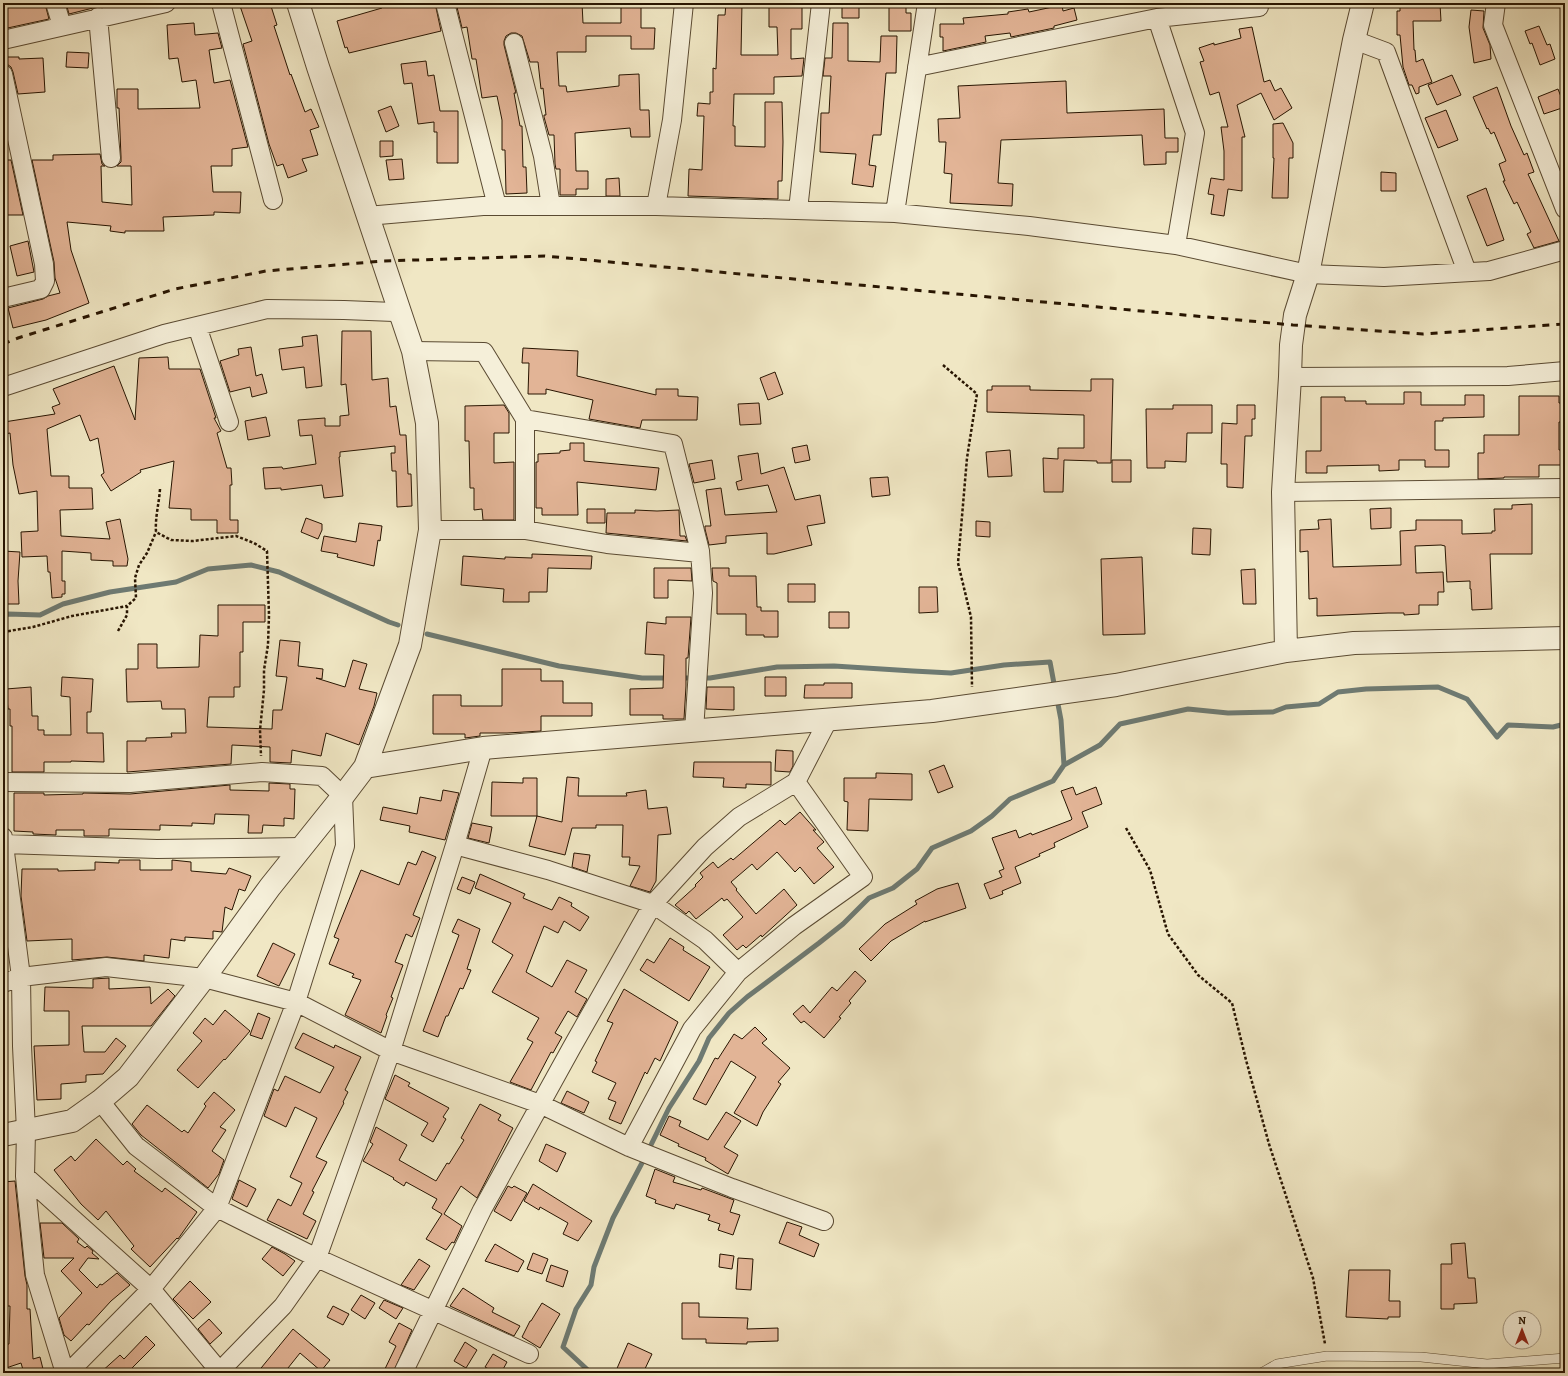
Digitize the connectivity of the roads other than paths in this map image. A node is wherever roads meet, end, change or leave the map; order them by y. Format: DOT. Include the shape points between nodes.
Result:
graph roads {
  1 [pos="55,3"];
  2 [pos="166,3"];
  3 [pos="221,3"];
  4 [pos="298,3"];
  5 [pos="445,3"];
  6 [pos="684,3"];
  7 [pos="821,3"];
  8 [pos="927,3"];
  9 [pos="1257,3"];
  10 [pos="1363,3"];
  11 [pos="1496,3"];
  12 [pos="98,18"];
  13 [pos="1157,18"];
  14 [pos="62,26"];
  15 [pos="3,40"];
  16 [pos="1354,40"];
  17 [pos="514,43"];
  18 [pos="917,67"];
  19 [pos="3,74"];
  20 [pos="111,158"];
  21 [pos="273,200"];
  22 [pos="497,206"];
  23 [pos="551,206"];
  24 [pos="656,206"];
  25 [pos="1565,209"];
  26 [pos="798,210"];
  27 [pos="895,213"];
  28 [pos="367,216"];
  29 [pos="1176,245"];
  30 [pos="1565,250"];
  31 [pos="1467,272"];
  32 [pos="1308,274"];
  33 [pos="3,298"];
  34 [pos="401,317"];
  35 [pos="197,326"];
  36 [pos="413,351"];
  37 [pos="1565,372"];
  38 [pos="1290,377"];
  39 [pos="3,387"];
  40 [pos="525,419"];
  41 [pos="229,422"];
  42 [pos="1565,488"];
  43 [pos="1283,492"];
  44 [pos="430,530"];
  45 [pos="525,530"];
  46 [pos="700,553"];
  47 [pos="1565,638"];
  48 [pos="1286,651"];
  49 [pos="828,720"];
  50 [pos="694,731"];
  51 [pos="483,748"];
  52 [pos="365,766"];
  53 [pos="3,782"];
  54 [pos="796,782"];
  55 [pos="343,796"];
  56 [pos="4,841"];
  57 [pos="455,845"];
  58 [pos="302,847"];
  59 [pos="653,904"];
  60 [pos="738,972"];
  61 [pos="21,977"];
  62 [pos="204,978"];
  63 [pos="3,983"];
  64 [pos="296,1002"];
  65 [pos="391,1051"];
  66 [pos="100,1102"];
  67 [pos="540,1104"];
  68 [pos="26,1131"];
  69 [pos="3,1136"];
  70 [pos="629,1147"];
  71 [pos="25,1176"];
  72 [pos="217,1208"];
  73 [pos="824,1222"];
  74 [pos="317,1258"];
  75 [pos="151,1289"];
  76 [pos="433,1311"];
  77 [pos="528,1354"];
  78 [pos="1565,1358"];
  79 [pos="220,1372"];
  80 [pos="66,1373"];
  81 [pos="403,1373"];
  82 [pos="1261,1373"];
  1 -- 14 [label="street"];
  2 -- 12 [label="street"];
  3 -- 21 [label="street"];
  4 -- 28 [label="street"];
  5 -- 22 [label="street"];
  6 -- 24 [label="street" via="672,120"];
  7 -- 26 [label="street"];
  8 -- 18 [label="street"];
  9 -- 13 [label="street" via="1259,7"];
  10 -- 16 [label="street"];
  11 -- 25 [label="street" via="1493,25"];
  12 -- 14 [label="street"];
  12 -- 20 [label="street"];
  13 -- 18 [label="street"];
  13 -- 29 [label="street" via="1195,133"];
  14 -- 15 [label="street"];
  16 -- 31 [label="street" via="1386,52"];
  16 -- 32 [label="street"];
  17 -- 23 [label="street" via="542,156"];
  18 -- 27 [label="street"];
  19 -- 33 [label="street" via="44,264 45,281 41,289"];
  22 -- 23 [label="street"];
  22 -- 28 [label="street"];
  23 -- 24 [label="street"];
  24 -- 26 [label="street"];
  26 -- 27 [label="street"];
  27 -- 29 [label="street" via="1029,226"];
  28 -- 34 [label="street"];
  29 -- 32 [label="street"];
  30 -- 31 [label="street" via="1489,271"];
  31 -- 32 [label="street" via="1384,277"];
  32 -- 38 [label="street" via="1295,315 1290,345"];
  34 -- 35 [label="street" via="394,312 267,309"];
  34 -- 36 [label="street"];
  35 -- 39 [label="street" via="164,334"];
  35 -- 41 [label="street"];
  36 -- 40 [label="street" via="484,352"];
  36 -- 44 [label="street" via="427,423"];
  37 -- 38 [label="street" via="1508,376"];
  38 -- 43 [label="street"];
  40 -- 45 [label="street"];
  40 -- 46 [label="street" via="673,444"];
  42 -- 43 [label="street"];
  43 -- 48 [label="street"];
  44 -- 45 [label="street"];
  44 -- 52 [label="street" via="410,645"];
  45 -- 46 [label="street" via="607,544"];
  46 -- 50 [label="street" via="703,593"];
  47 -- 48 [label="street" via="1354,643"];
  48 -- 49 [label="street" via="1116,685 932,711"];
  49 -- 50 [label="street"];
  49 -- 54 [label="street"];
  50 -- 51 [label="street"];
  51 -- 52 [label="street"];
  51 -- 57 [label="street"];
  52 -- 55 [label="street"];
  53 -- 55 [label="street" via="130,783 262,772 322,776"];
  54 -- 59 [label="street" via="739,817 705,847"];
  54 -- 60 [label="street" via="863,877 794,926"];
  55 -- 58 [label="street"];
  55 -- 64 [label="street" via="345,846"];
  56 -- 58 [label="street" via="157,849"];
  56 -- 61 [label="street"];
  57 -- 59 [label="street" via="548,870"];
  57 -- 65 [label="street"];
  58 -- 62 [label="street"];
  59 -- 60 [label="street" via="705,940"];
  59 -- 67 [label="street"];
  60 -- 70 [label="street" via="692,1029"];
  61 -- 62 [label="street" via="106,967"];
  61 -- 63 [label="street"];
  61 -- 68 [label="street"];
  62 -- 64 [label="street"];
  62 -- 66 [label="street" via="128,1077"];
  64 -- 65 [label="street"];
  64 -- 72 [label="street"];
  65 -- 67 [label="street"];
  65 -- 74 [label="street"];
  66 -- 68 [label="street" via="72,1121"];
  66 -- 72 [label="street" via="136,1146"];
  67 -- 70 [label="street"];
  67 -- 76 [label="street" via="482,1210"];
  68 -- 69 [label="street"];
  68 -- 71 [label="street"];
  70 -- 73 [label="street"];
  71 -- 75 [label="street"];
  71 -- 80 [label="street" via="35,1275"];
  72 -- 74 [label="street"];
  72 -- 75 [label="street"];
  74 -- 76 [label="street"];
  74 -- 79 [label="street" via="283,1306"];
  75 -- 79 [label="street"];
  75 -- 80 [label="street"];
  76 -- 77 [label="street"];
  76 -- 81 [label="street"];
  78 -- 82 [label="lane" via="1488,1364 1421,1357 1327,1356 1276,1364"];
}
